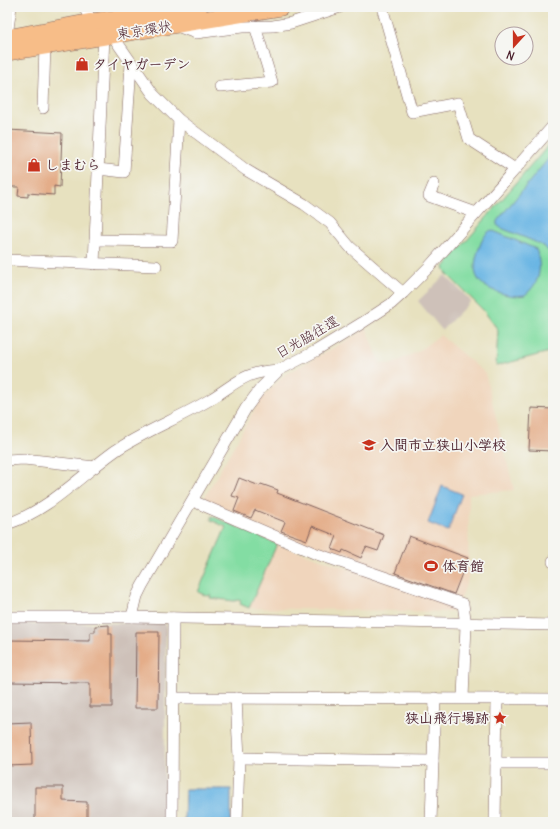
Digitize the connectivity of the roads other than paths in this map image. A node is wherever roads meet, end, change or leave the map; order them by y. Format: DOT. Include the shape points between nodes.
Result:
graph roads {
  1 [pos="11,7"];
  2 [pos="84,7"];
  3 [pos="199,7"];
  4 [pos="281,7"];
  5 [pos="340,7"];
  6 [pos="382,7"];
  7 [pos="92,22"];
  8 [pos="174,25"];
  9 [pos="255,26"];
  10 [pos="108,35"];
  11 [pos="7,37"];
  12 [pos="45,46"];
  13 [pos="7,52"];
  14 [pos="130,64"];
  15 [pos="220,87"];
  16 [pos="43,108"];
  17 [pos="179,120"];
  18 [pos="553,126"];
  19 [pos="515,169"];
  20 [pos="98,170"];
  21 [pos="434,184"];
  22 [pos="476,213"];
  23 [pos="95,240"];
  24 [pos="7,260"];
  25 [pos="94,264"];
  26 [pos="156,266"];
  27 [pos="403,293"];
  28 [pos="279,370"];
  29 [pos="7,460"];
  30 [pos="95,467"];
  31 [pos="193,501"];
  32 [pos="7,524"];
  33 [pos="7,617"];
  34 [pos="132,617"];
  35 [pos="173,618"];
  36 [pos="466,625"];
  37 [pos="553,625"];
  38 [pos="173,698"];
  39 [pos="236,698"];
  40 [pos="435,698"];
  41 [pos="463,698"];
  42 [pos="497,698"];
  43 [pos="553,699"];
  44 [pos="239,758"];
  45 [pos="433,761"];
  46 [pos="553,762"];
  47 [pos="496,763"];
  48 [pos="172,822"];
  49 [pos="237,822"];
  50 [pos="431,822"];
  51 [pos="495,822"];
  1 -- 11 [label="street"];
  2 -- 7 [label="street"];
  3 -- 7 [label="highway, 東京環状"];
  4 -- 8 [label="highway, 東京環状"];
  5 -- 9 [label="street" via="291,23"];
  6 -- 19 [label="street" via="412,112 458,103 469,139"];
  7 -- 11 [label="highway, 東京環状"];
  8 -- 9 [label="street" via="196,33"];
  8 -- 10 [label="highway, 東京環状"];
  9 -- 15 [label="street" via="272,82"];
  10 -- 12 [label="highway, 東京環状"];
  10 -- 14 [label="street"];
  10 -- 20 [label="street"];
  12 -- 13 [label="highway, 東京環状"];
  12 -- 16 [label="street"];
  14 -- 17 [label="street" via="153,94"];
  14 -- 20 [label="street" via="124,172"];
  17 -- 23 [label="street" via="172,241"];
  17 -- 27 [label="street" via="246,170 304,204 330,223 350,247"];
  18 -- 19 [label="street, 日光脇往還"];
  19 -- 22 [label="street, 日光脇往還"];
  20 -- 23 [label="street"];
  21 -- 22 [label="street" via="429,196"];
  22 -- 27 [label="street, 日光脇往還" via="430,267"];
  23 -- 25 [label="street"];
  24 -- 25 [label="street"];
  25 -- 26 [label="street"];
  27 -- 28 [label="street, 日光脇往還" via="366,320"];
  28 -- 30 [label="street" via="250,374 211,399 116,451"];
  28 -- 31 [label="street, 日光脇往還" via="246,408"];
  29 -- 30 [label="street" via="24,459"];
  30 -- 32 [label="street" via="33,512"];
  31 -- 34 [label="street, 日光脇往還" via="142,586"];
  31 -- 36 [label="street" via="314,553 463,604"];
  33 -- 34 [label="street"];
  34 -- 35 [label="street"];
  35 -- 36 [label="street"];
  35 -- 38 [label="street"];
  36 -- 37 [label="street"];
  36 -- 41 [label="street"];
  38 -- 39 [label="street"];
  38 -- 48 [label="street"];
  39 -- 40 [label="street"];
  39 -- 44 [label="street"];
  40 -- 41 [label="street"];
  40 -- 45 [label="street"];
  41 -- 42 [label="street"];
  42 -- 43 [label="street"];
  42 -- 47 [label="street"];
  44 -- 45 [label="street"];
  44 -- 49 [label="street"];
  45 -- 50 [label="street"];
  46 -- 47 [label="street"];
  47 -- 51 [label="street"];
}
